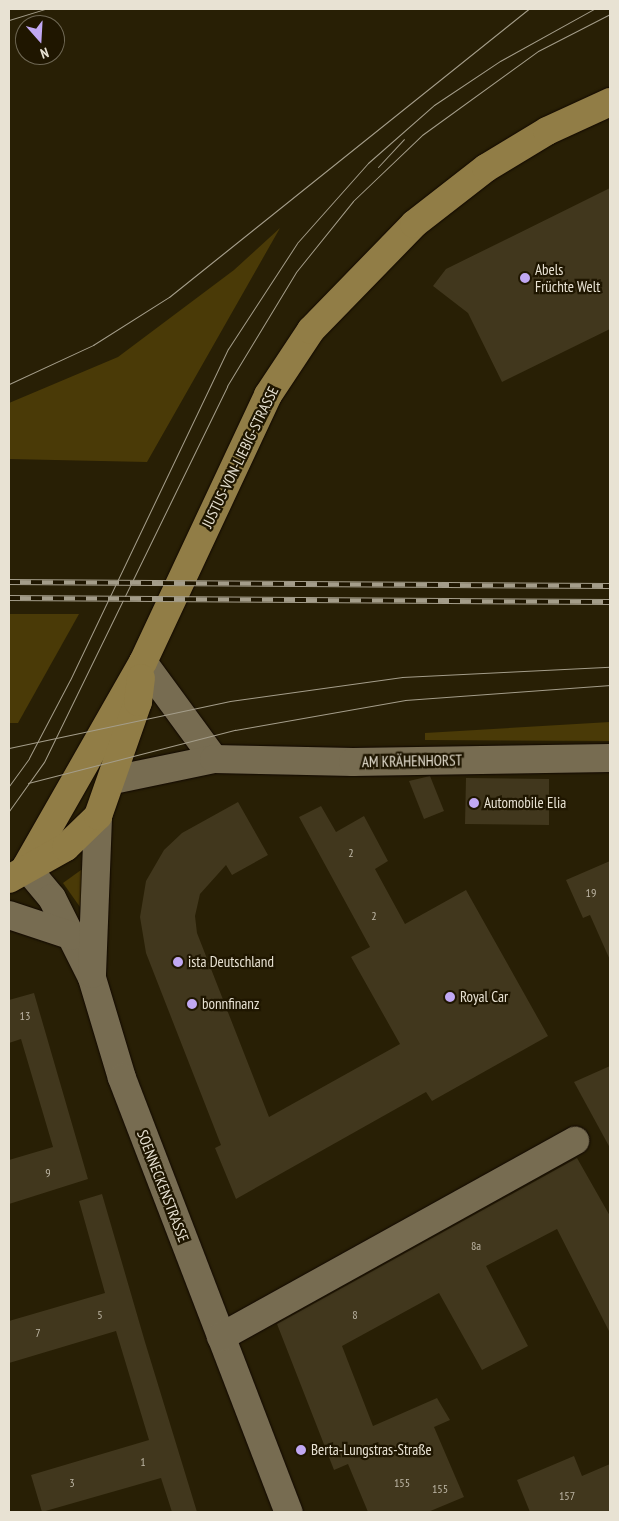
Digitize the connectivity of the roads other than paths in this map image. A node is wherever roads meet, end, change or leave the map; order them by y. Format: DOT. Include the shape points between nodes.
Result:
graph roads {
  1 [pos="610,102"];
  2 [pos="143,662"];
  3 [pos="610,758"];
  4 [pos="214,759"];
  5 [pos="113,780"];
  6 [pos="98,816"];
  7 [pos="17,873"];
  8 [pos="9,915"];
  9 [pos="72,936"];
  10 [pos="92,978"];
  11 [pos="575,1141"];
  12 [pos="221,1337"];
  13 [pos="289,1512"];
  1 -- 2 [label="main road, JUSTUS-VON-LIEBIG-STRASSE" via="547,131 486,168 414,224 312,330 268,395"];
  2 -- 4 [label="street"];
  2 -- 5 [label="main road, JUSTUS-VON-LIEBIG-STRASSE" via="138,702"];
  2 -- 7 [label="main road, JUSTUS-VON-LIEBIG-STRASSE"];
  3 -- 4 [label="street, AM KRÄHENHORST" via="353,762"];
  4 -- 5 [label="street, AM KRÄHENHORST"];
  5 -- 6 [label="main road, JUSTUS-VON-LIEBIG-STRASSE"];
  6 -- 7 [label="main road, JUSTUS-VON-LIEBIG-STRASSE" via="66,846"];
  6 -- 10 [label="street"];
  7 -- 9 [label="street, SOENNECKENSTRASSE" via="52,898"];
  8 -- 9 [label="street"];
  9 -- 10 [label="street, SOENNECKENSTRASSE"];
  10 -- 12 [label="street, SOENNECKENSTRASSE" via="122,1078"];
  11 -- 12 [label="street"];
  12 -- 13 [label="street, SOENNECKENSTRASSE"];
}
